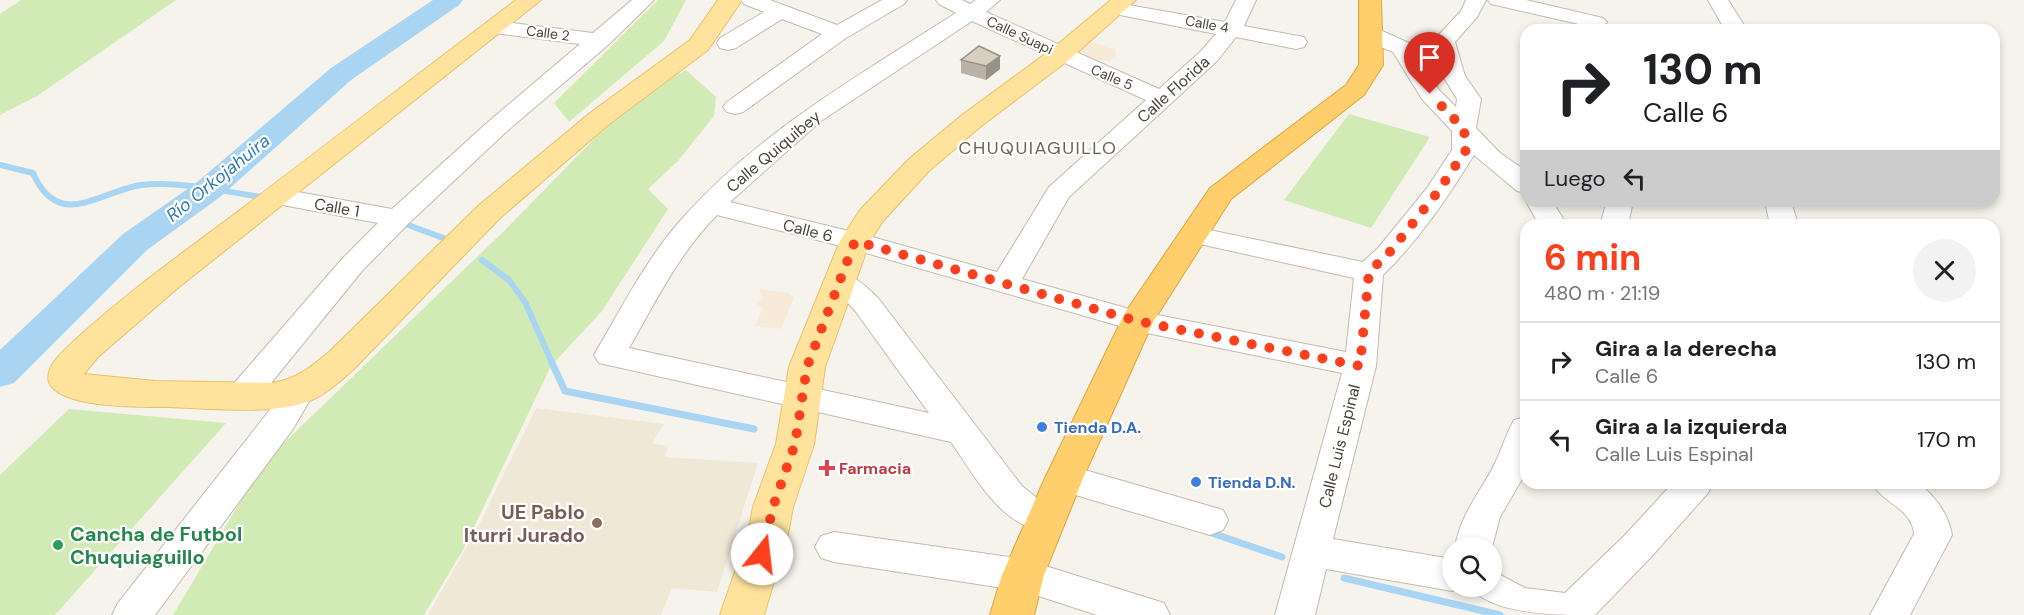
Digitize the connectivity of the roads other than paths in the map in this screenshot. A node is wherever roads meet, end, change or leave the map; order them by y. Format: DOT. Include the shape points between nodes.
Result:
graph roads {
  1 [pos="530,0"];
  2 [pos="644,0"];
  3 [pos="731,0"];
  4 [pos="751,0"];
  5 [pos="897,0"];
  6 [pos="946,0"];
  7 [pos="1246,0"];
  8 [pos="1370,0"];
  9 [pos="1476,0"];
  10 [pos="1498,0"];
  11 [pos="1592,0"];
  12 [pos="1718,0"];
  13 [pos="1121,4"];
  14 [pos="982,6"];
  15 [pos="780,11"];
  16 [pos="1589,24"];
  17 [pos="1597,24"];
  18 [pos="1732,24"];
  19 [pos="495,27"];
  20 [pos="1232,29"];
  21 [pos="838,33"];
  22 [pos="1371,35"];
  23 [pos="600,40"];
  24 [pos="1296,42"];
  25 [pos="728,43"];
  26 [pos="1061,54"];
  27 [pos="1164,99"];
  28 [pos="735,107"];
  29 [pos="1464,129"];
  30 [pos="1520,180"];
  31 [pos="276,196"];
  32 [pos="711,205"];
  33 [pos="398,218"];
  34 [pos="1195,236"];
  35 [pos="855,241"];
  36 [pos="1369,272"];
  37 [pos="838,282"];
  38 [pos="1005,283"];
  39 [pos="1137,321"];
  40 [pos="1360,366"];
  41 [pos="299,391"];
  42 [pos="242,396"];
  43 [pos="804,398"];
  44 [pos="960,432"];
  45 [pos="1520,444"];
  46 [pos="1064,478"];
  47 [pos="1690,489"];
  48 [pos="1898,489"];
  49 [pos="1048,517"];
  50 [pos="1210,520"];
  51 [pos="1475,537"];
  52 [pos="834,547"];
  53 [pos="1312,550"];
  54 [pos="1442,573"];
  55 [pos="1023,575"];
  56 [pos="1502,594"];
  57 [pos="132,615"];
  58 [pos="742,615"];
  59 [pos="1012,615"];
  60 [pos="1150,615"];
  61 [pos="1295,615"];
  62 [pos="1890,615"];
  1 -- 19 [label="main road"];
  2 -- 23 [label="street"];
  3 -- 41 [label="main road" via="699,45 542,165 489,212 341,361"];
  4 -- 15 [label="street"];
  5 -- 21 [label="street"];
  6 -- 14 [label="street, Calle Suapi"];
  7 -- 20 [label="street, Calle Florida"];
  8 -- 22 [label="highway"];
  9 -- 29 [label="street" via="1470,13 1444,40 1454,76 1469,99"];
  10 -- 16 [label="street"];
  11 -- 17 [label="street"];
  12 -- 18 [label="street"];
  13 -- 20 [label="street, Calle 4"];
  13 -- 26 [label="main road"];
  14 -- 26 [label="street, Calle Suapi" via="1006,30"];
  14 -- 32 [label="street, Calle Quiquibey" via="812,116"];
  15 -- 21 [label="street"];
  15 -- 25 [label="street"];
  19 -- 23 [label="street, Calle 2"];
  19 -- 31 [label="main road"];
  20 -- 24 [label="street, Calle 4"];
  20 -- 27 [label="street, Calle Florida"];
  21 -- 28 [label="street"];
  22 -- 29 [label="street" via="1401,48 1430,94"];
  22 -- 34 [label="highway" via="1371,64 1355,90 1220,194"];
  23 -- 33 [label="street"];
  26 -- 27 [label="street, Calle 5"];
  26 -- 35 [label="main road" via="919,165 872,216"];
  27 -- 38 [label="street, Calle Florida" via="1058,193"];
  29 -- 30 [label="street" via="1491,158"];
  29 -- 36 [label="street" via="1466,150 1437,193"];
  31 -- 33 [label="street, Calle 1"];
  31 -- 42 [label="main road" via="86,349 66,372 66,380 78,388"];
  32 -- 35 [label="street, Calle 6"];
  32 -- 43 [label="street, Calle Quiquibey" via="664,260 610,355"];
  33 -- 42 [label="street" via="352,265"];
  34 -- 36 [label="street"];
  34 -- 39 [label="highway"];
  35 -- 37 [label="main road"];
  35 -- 38 [label="street, Calle 6"];
  36 -- 40 [label="street, Calle Luis Espinal"];
  37 -- 43 [label="main road" via="807,367"];
  37 -- 44 [label="street" via="851,288 867,305"];
  38 -- 39 [label="street, Calle 6"];
  39 -- 40 [label="street, Calle 6"];
  39 -- 46 [label="highway"];
  40 -- 53 [label="street, Calle Luis Espinal"];
  41 -- 42 [label="main road"];
  41 -- 57 [label="street" via="282,420"];
  43 -- 44 [label="street"];
  43 -- 58 [label="main road" via="795,444"];
  44 -- 49 [label="street" via="1010,496 1026,510"];
  45 -- 51 [label="street"];
  46 -- 49 [label="highway"];
  46 -- 50 [label="street"];
  47 -- 56 [label="street" via="1575,609 1566,613 1544,611"];
  48 -- 62 [label="street" via="1927,512 1933,535"];
  49 -- 55 [label="highway"];
  52 -- 55 [label="street"];
  53 -- 54 [label="street"];
  53 -- 61 [label="street, Calle Luis Espinal"];
  55 -- 59 [label="highway"];
  55 -- 60 [label="street"];
}
